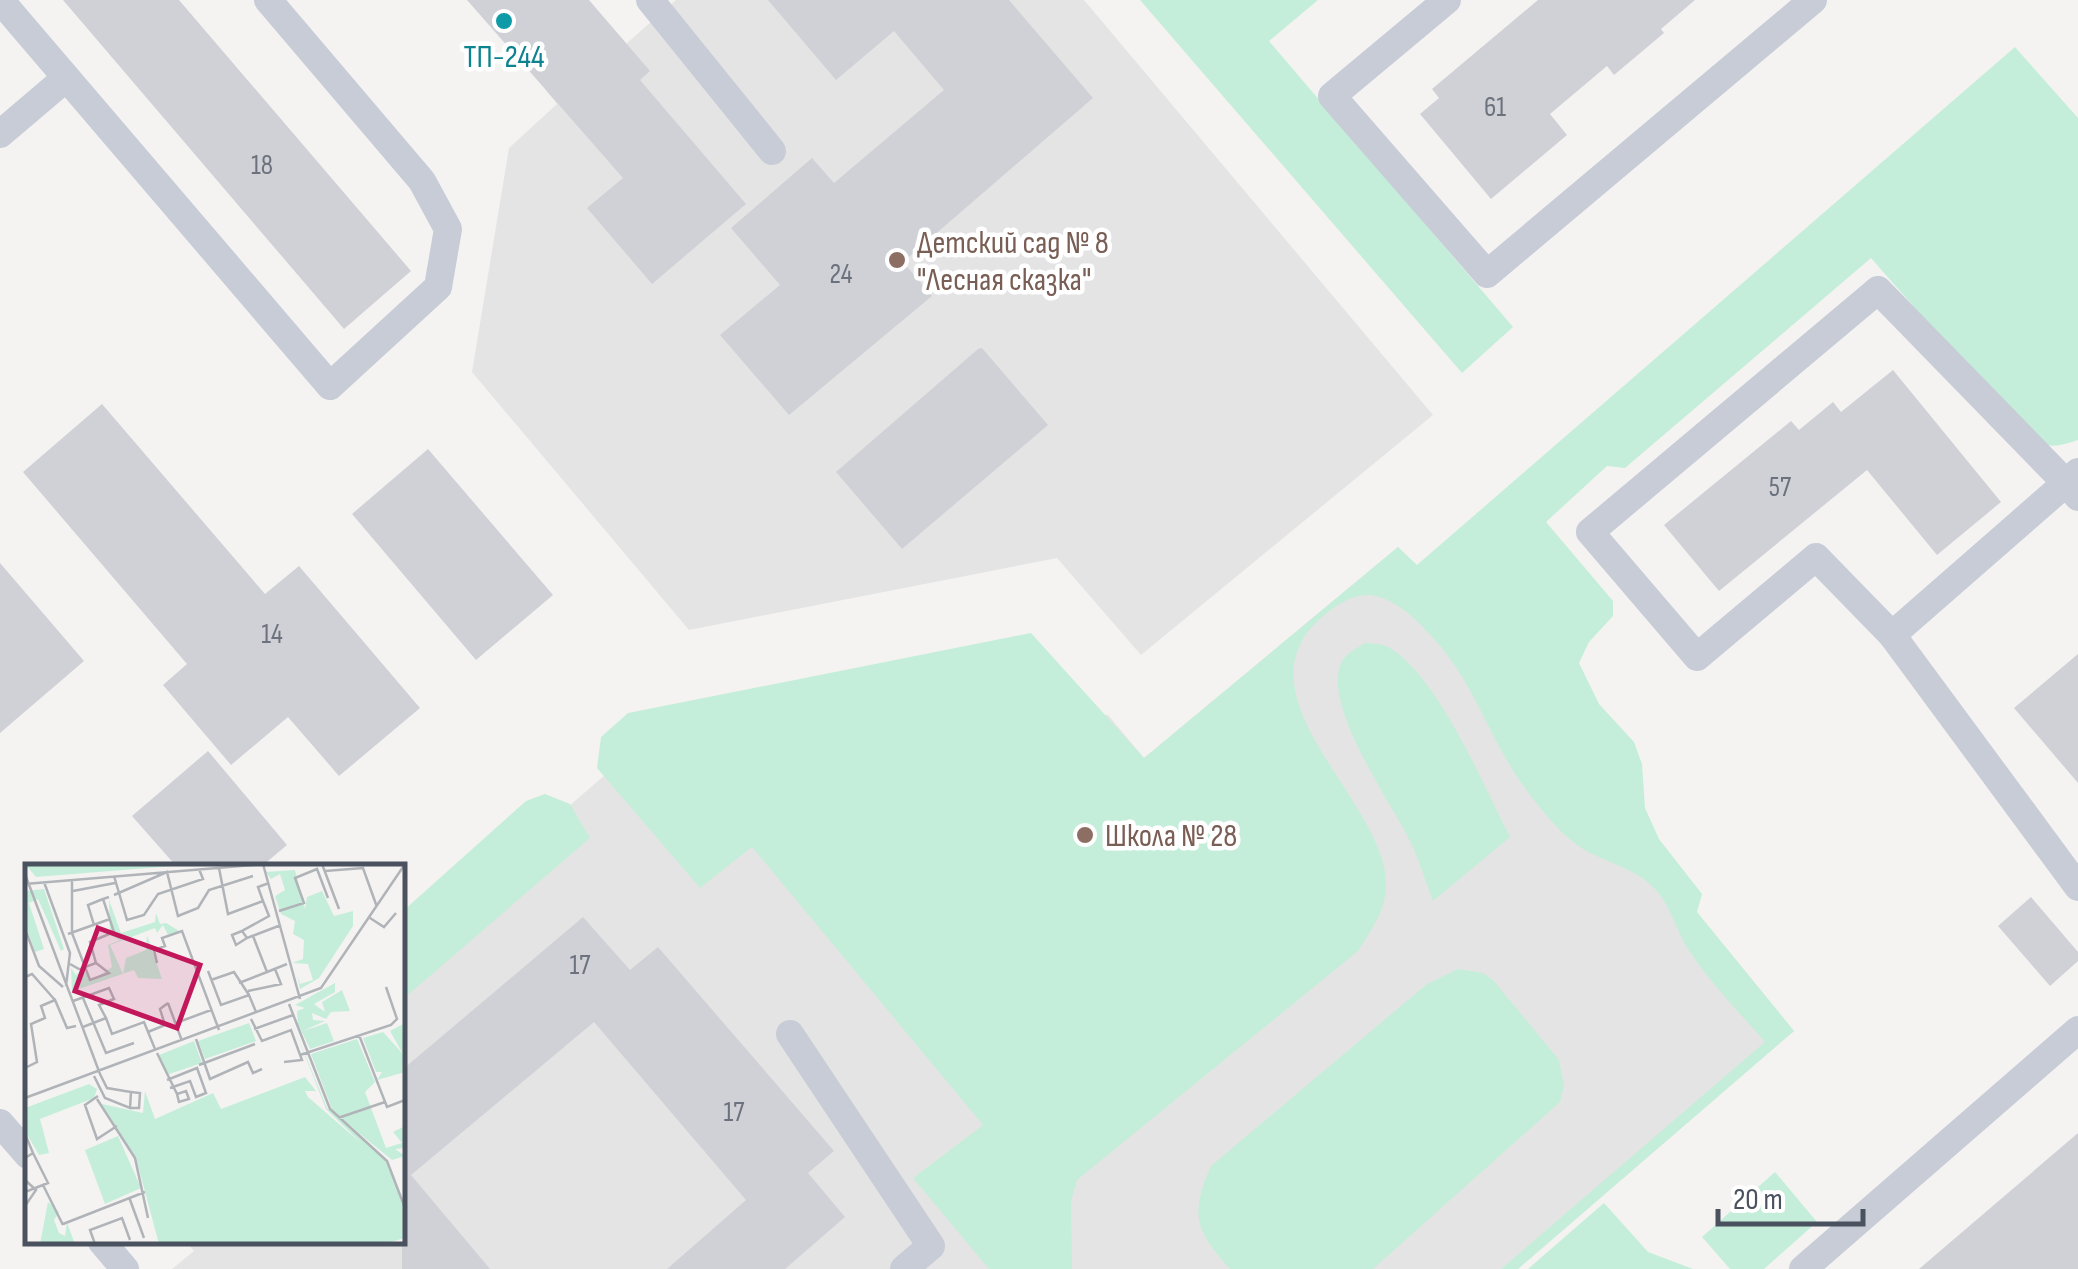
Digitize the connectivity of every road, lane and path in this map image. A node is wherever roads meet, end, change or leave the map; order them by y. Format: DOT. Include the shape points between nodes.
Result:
graph roads {
  1 [pos="0,0"];
  2 [pos="268,0"];
  3 [pos="650,0"];
  4 [pos="1446,0"];
  5 [pos="1813,0"];
  6 [pos="66,78"];
  7 [pos="0,134"];
  8 [pos="772,150"];
  9 [pos="2074,484"];
  10 [pos="1892,635"];
  11 [pos="2078,887"];
  12 [pos="2078,1030"];
  13 [pos="790,1034"];
  14 [pos="0,1124"];
  15 [pos="25,1152"];
  16 [pos="104,1244"];
  17 [pos="125,1269"];
  18 [pos="904,1269"];
  19 [pos="1803,1269"];
  1 -- 6 [label="lane"];
  2 -- 6 [label="lane" via="422,181 448,229 438,287 330,386"];
  3 -- 8 [label="lane"];
  4 -- 5 [label="lane" via="1332,96 1487,274"];
  6 -- 7 [label="lane"];
  9 -- 10 [label="lane"];
  9 -- 10 [label="lane" via="1878,290 1590,532 1696,656 1816,557"];
  10 -- 11 [label="lane"];
  12 -- 19 [label="lane"];
  13 -- 18 [label="lane" via="931,1246"];
  14 -- 15 [label="lane"];
  16 -- 17 [label="lane"];
}
